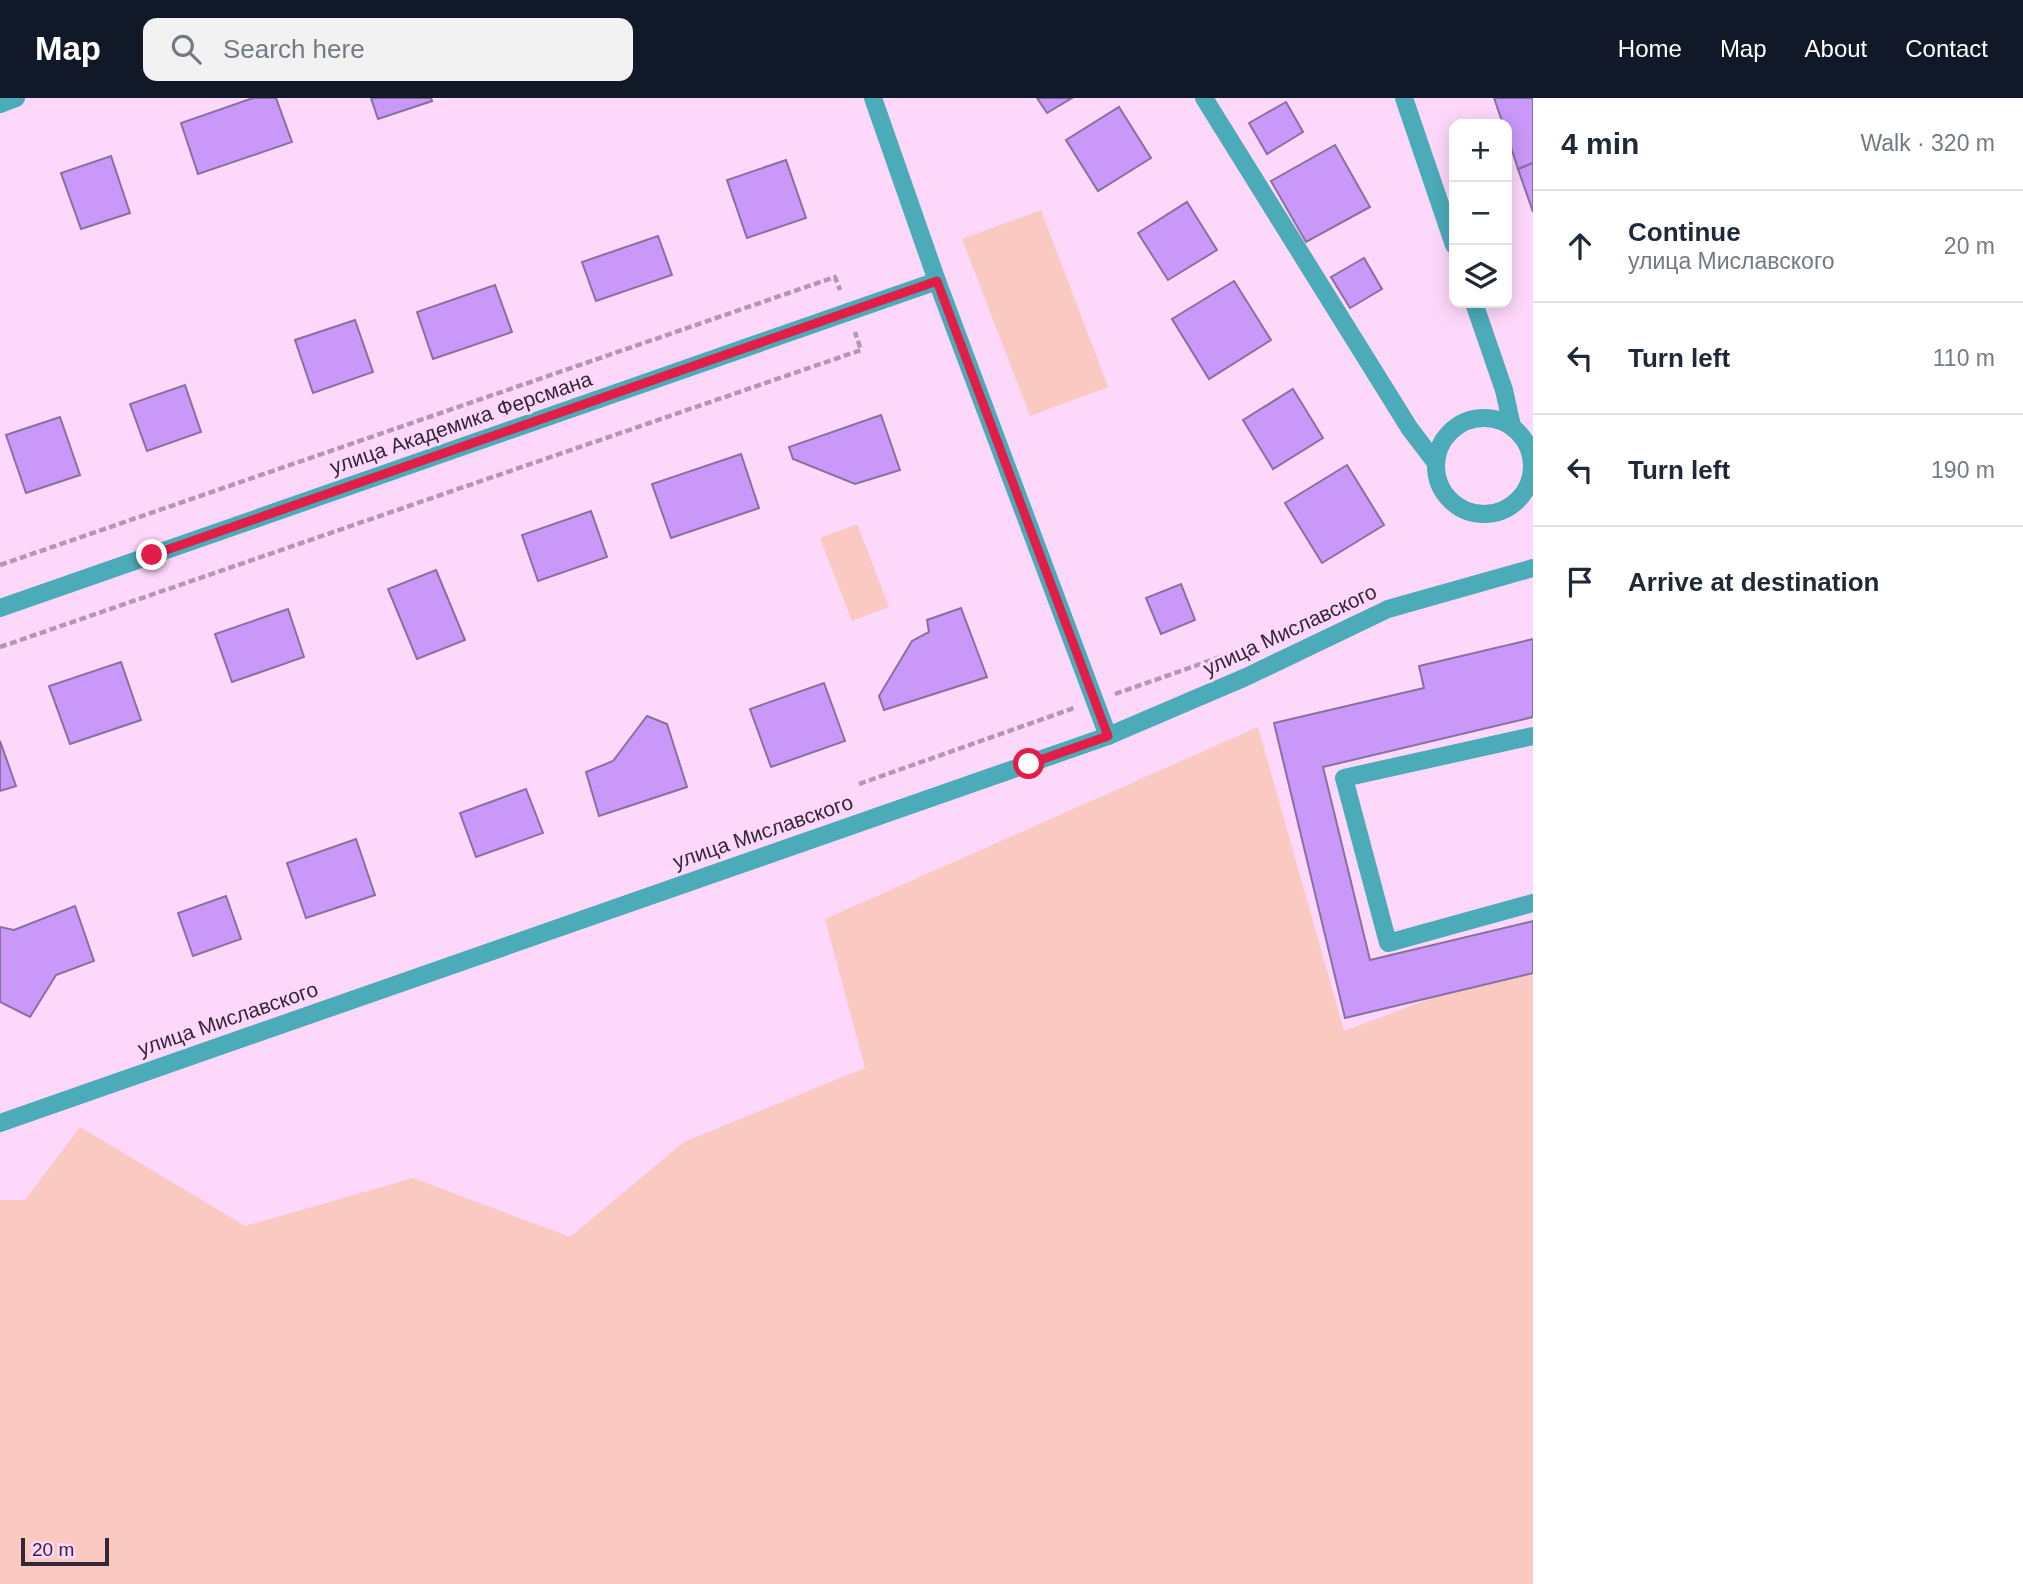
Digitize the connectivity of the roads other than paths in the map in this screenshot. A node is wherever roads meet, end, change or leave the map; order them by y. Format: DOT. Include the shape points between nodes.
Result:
graph roads {
  1 [pos="16,98"];
  2 [pos="873,98"];
  3 [pos="1204,98"];
  4 [pos="1404,98"];
  5 [pos="0,104"];
  6 [pos="1449,230"];
  7 [pos="937,281"];
  8 [pos="1476,308"];
  9 [pos="1512,426"];
  10 [pos="1436,463"];
  11 [pos="1533,463"];
  12 [pos="1533,568"];
  13 [pos="0,608"];
  14 [pos="1108,736"];
  15 [pos="1533,736"];
  16 [pos="1533,903"];
  17 [pos="0,1123"];
  1 -- 5 [label="street"];
  2 -- 7 [label="street"];
  3 -- 10 [label="street" via="1410,429"];
  4 -- 6 [label="street"];
  7 -- 13 [label="street, улица Академика Ферсмана"];
  7 -- 14 [label="street"];
  8 -- 9 [label="street"];
  9 -- 10 [label="street" via="1484,418 1463,423 1446,436"];
  9 -- 11 [label="street" via="1530,449"];
  10 -- 11 [label="street" via="1444,493 1455,505 1485,514 1514,505 1531,479"];
  12 -- 14 [label="street, улица Миславского" via="1388,609"];
  14 -- 17 [label="street, улица Миславского"];
  15 -- 16 [label="street" via="1344,778 1388,943"];
}
